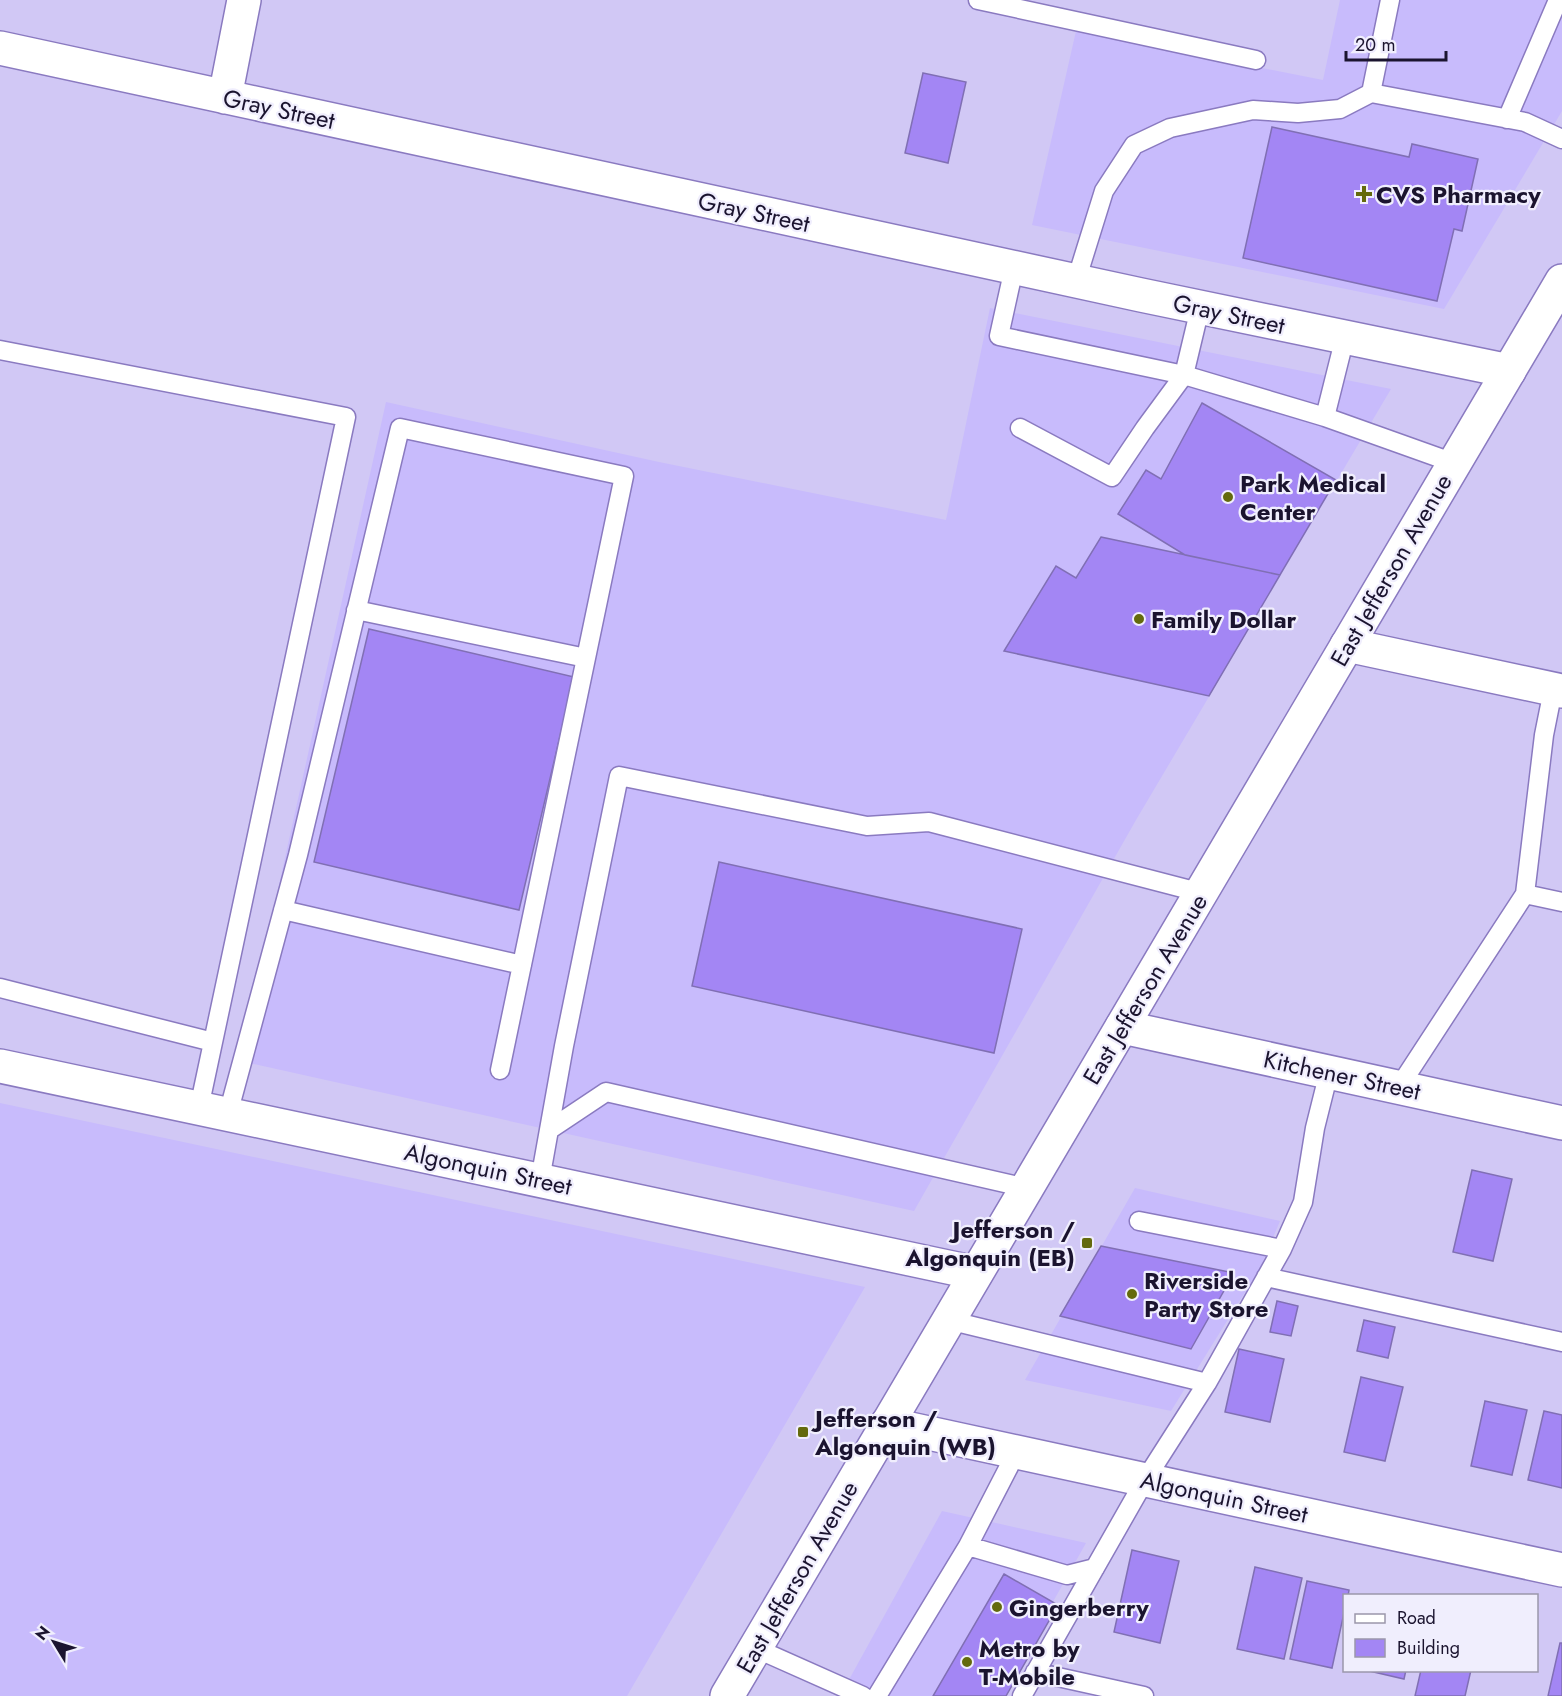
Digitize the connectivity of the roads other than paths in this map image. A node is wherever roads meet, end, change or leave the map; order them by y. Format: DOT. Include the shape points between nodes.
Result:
graph roads {
  1 [pos="244,0"];
  2 [pos="978,0"];
  3 [pos="1390,0"];
  4 [pos="1558,0"];
  5 [pos="0,48"];
  6 [pos="1256,60"];
  7 [pos="1371,93"];
  8 [pos="225,97"];
  9 [pos="1507,119"];
  10 [pos="1562,139"];
  11 [pos="1014,268"];
  12 [pos="1076,281"];
  13 [pos="1562,281"];
  14 [pos="1200,308"];
  15 [pos="1345,337"];
  16 [pos="0,350"];
  17 [pos="1509,371"];
  18 [pos="1184,375"];
  19 [pos="1325,417"];
  20 [pos="1020,428"];
  21 [pos="1454,463"];
  22 [pos="356,610"];
  23 [pos="1347,645"];
  24 [pos="586,658"];
  25 [pos="1558,690"];
  26 [pos="1202,893"];
  27 [pos="1525,894"];
  28 [pos="1562,902"];
  29 [pos="283,910"];
  30 [pos="522,965"];
  31 [pos="0,988"];
  32 [pos="1122,1027"];
  33 [pos="213,1042"];
  34 [pos="0,1066"];
  35 [pos="500,1070"];
  36 [pos="1329,1072"];
  37 [pos="1399,1088"];
  38 [pos="214,1111"];
  39 [pos="1562,1123"];
  40 [pos="549,1130"];
  41 [pos="540,1180"];
  42 [pos="1027,1188"];
  43 [pos="1139,1221"];
  44 [pos="1282,1249"];
  45 [pos="976,1273"];
  46 [pos="1266,1277"];
  47 [pos="948,1320"];
  48 [pos="1562,1342"];
  49 [pos="1207,1383"];
  50 [pos="887,1424"];
  51 [pos="1016,1453"];
  52 [pos="1145,1480"];
  53 [pos="968,1546"];
  54 [pos="1095,1568"];
  55 [pos="1562,1570"];
  56 [pos="755,1648"];
  57 [pos="1035,1672"];
  58 [pos="727,1696"];
  59 [pos="863,1696"];
  60 [pos="877,1696"];
  61 [pos="1022,1696"];
  62 [pos="1144,1696"];
  1 -- 8 [label="street"];
  2 -- 6 [label="lane"];
  3 -- 7 [label="lane"];
  4 -- 9 [label="lane"];
  5 -- 8 [label="street, Gray Street"];
  7 -- 9 [label="lane"];
  7 -- 12 [label="lane" via="1340,109 1253,110 1170,128 1134,145 1104,191"];
  8 -- 11 [label="street, Gray Street"];
  9 -- 10 [label="lane"];
  11 -- 12 [label="street, Gray Street"];
  11 -- 18 [label="lane" via="999,336"];
  12 -- 14 [label="street, Gray Street"];
  13 -- 17 [label="street, East Jefferson Avenue"];
  14 -- 15 [label="street, Gray Street"];
  14 -- 18 [label="lane"];
  15 -- 17 [label="street, Gray Street"];
  15 -- 19 [label="lane"];
  16 -- 33 [label="lane" via="346,417"];
  17 -- 21 [label="street, East Jefferson Avenue"];
  18 -- 19 [label="lane"];
  18 -- 20 [label="lane" via="1112,477"];
  19 -- 21 [label="lane"];
  21 -- 23 [label="street, East Jefferson Avenue"];
  22 -- 24 [label="lane"];
  22 -- 24 [label="lane" via="399,428 624,476"];
  22 -- 29 [label="lane"];
  23 -- 25 [label="street"];
  23 -- 26 [label="street, East Jefferson Avenue"];
  24 -- 30 [label="lane"];
  25 -- 27 [label="lane" via="1544,735"];
  26 -- 32 [label="street, East Jefferson Avenue"];
  26 -- 40 [label="lane" via="929,822 867,826 618,776"];
  27 -- 28 [label="lane"];
  27 -- 37 [label="lane"];
  29 -- 30 [label="lane"];
  29 -- 38 [label="lane"];
  30 -- 35 [label="lane"];
  31 -- 33 [label="lane"];
  32 -- 36 [label="street, Kitchener Street"];
  32 -- 42 [label="street, East Jefferson Avenue"];
  33 -- 38 [label="lane"];
  34 -- 38 [label="street, Algonquin Street"];
  36 -- 37 [label="street, Kitchener Street"];
  36 -- 44 [label="lane" via="1303,1202"];
  37 -- 39 [label="street, Kitchener Street"];
  38 -- 41 [label="street, Algonquin Street"];
  40 -- 41 [label="lane"];
  40 -- 42 [label="lane" via="606,1092"];
  41 -- 45 [label="street, Algonquin Street"];
  42 -- 45 [label="street, East Jefferson Avenue"];
  43 -- 44 [label="lane"];
  44 -- 46 [label="lane"];
  45 -- 47 [label="street, East Jefferson Avenue"];
  46 -- 48 [label="lane"];
  46 -- 49 [label="lane"];
  47 -- 49 [label="lane"];
  47 -- 50 [label="street, East Jefferson Avenue"];
  49 -- 52 [label="lane"];
  50 -- 51 [label="street, Algonquin Street"];
  50 -- 56 [label="street, East Jefferson Avenue"];
  51 -- 52 [label="street, Algonquin Street"];
  51 -- 53 [label="lane"];
  52 -- 54 [label="lane"];
  52 -- 55 [label="street, Algonquin Street"];
  53 -- 54 [label="lane" via="1067,1575"];
  53 -- 60 [label="lane"];
  54 -- 57 [label="lane"];
  56 -- 58 [label="street, East Jefferson Avenue"];
  56 -- 59 [label="lane"];
  57 -- 61 [label="lane"];
  57 -- 62 [label="lane"];
}
